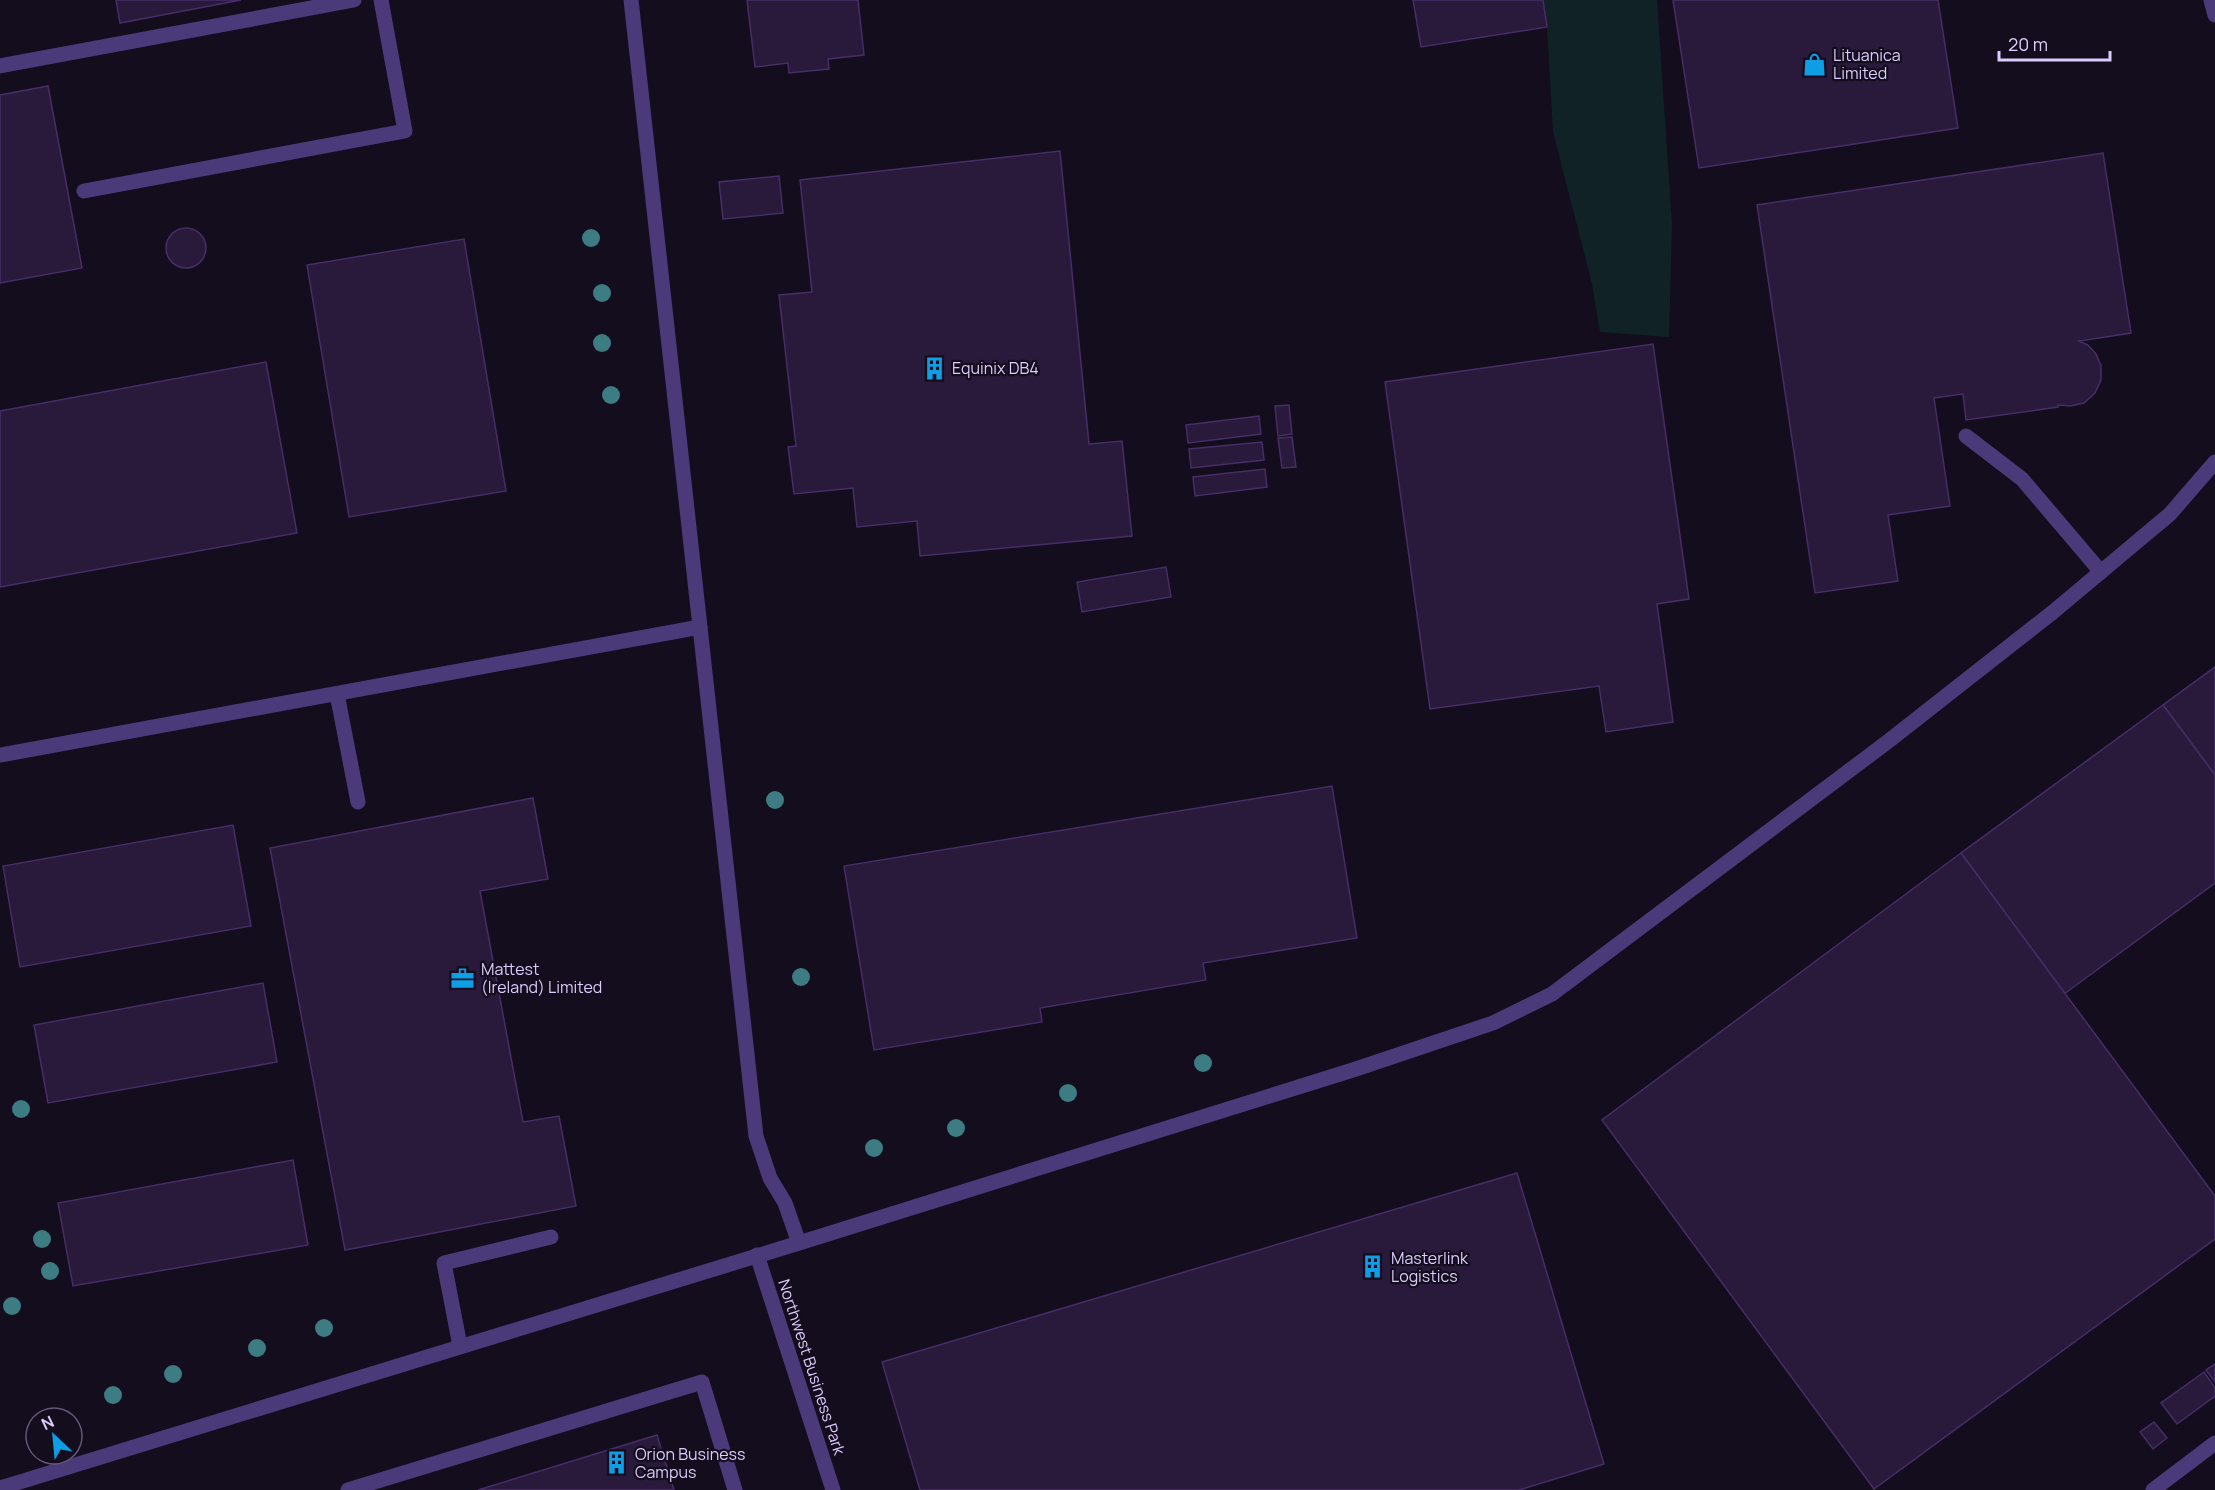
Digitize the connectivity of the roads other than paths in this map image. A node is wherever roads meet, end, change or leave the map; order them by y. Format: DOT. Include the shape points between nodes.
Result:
graph roads {
  1 [pos="354,0"];
  2 [pos="381,0"];
  3 [pos="631,0"];
  4 [pos="2211,0"];
  5 [pos="2215,15"];
  6 [pos="0,66"];
  7 [pos="84,191"];
  8 [pos="1966,436"];
  9 [pos="2215,462"];
  10 [pos="2101,572"];
  11 [pos="700,627"];
  12 [pos="337,694"];
  13 [pos="0,755"];
  14 [pos="358,802"];
  15 [pos="551,1237"];
  16 [pos="799,1243"];
  17 [pos="757,1255"];
  18 [pos="460,1346"];
  19 [pos="2215,1443"];
  20 [pos="0,1488"];
  21 [pos="348,1490"];
  22 [pos="735,1490"];
  23 [pos="833,1490"];
  24 [pos="2153,1490"];
  1 -- 6 [label="street"];
  2 -- 7 [label="street" via="405,131"];
  3 -- 11 [label="street"];
  4 -- 5 [label="street"];
  8 -- 10 [label="street" via="2022,479"];
  9 -- 10 [label="street" via="2170,514"];
  10 -- 16 [label="street" via="1886,742 1552,994 1493,1023 1356,1070"];
  11 -- 12 [label="street"];
  11 -- 16 [label="street" via="756,1136"];
  12 -- 13 [label="street"];
  12 -- 14 [label="street"];
  15 -- 18 [label="street" via="444,1263"];
  16 -- 17 [label="street"];
  17 -- 18 [label="street"];
  17 -- 23 [label="street, Northwest Business Park"];
  18 -- 20 [label="street"];
  19 -- 24 [label="street"];
  21 -- 22 [label="street" via="702,1382"];
}
